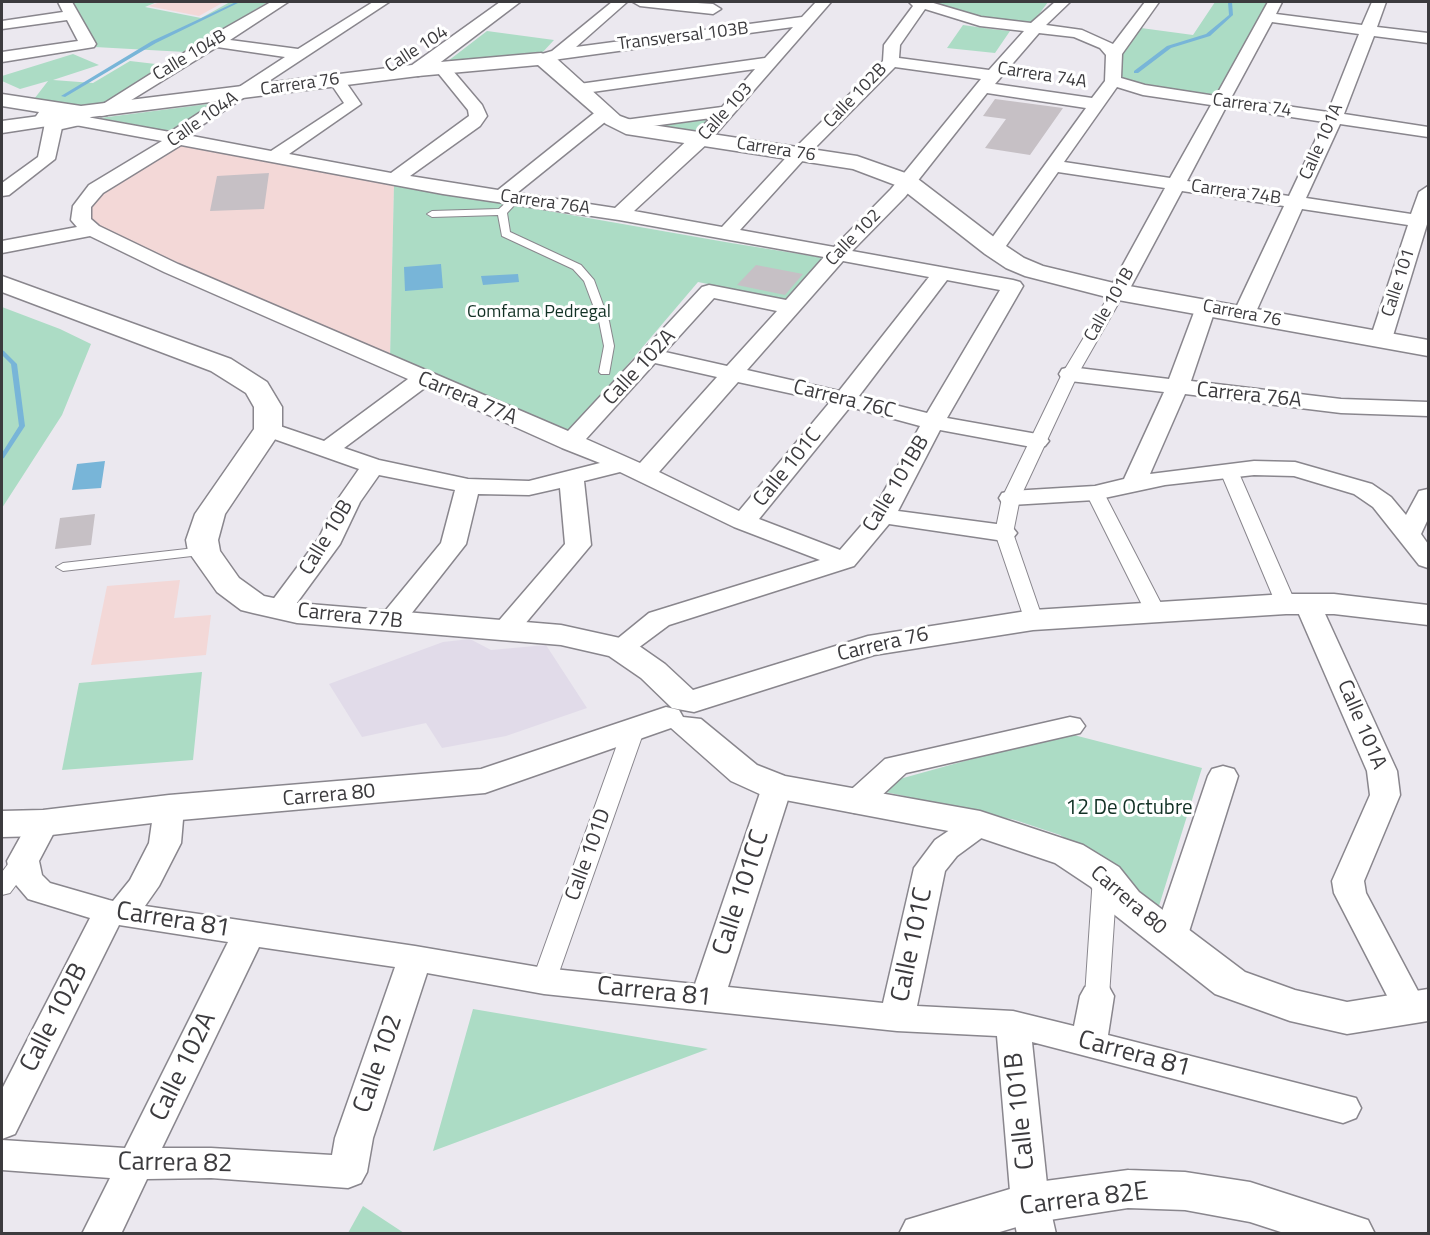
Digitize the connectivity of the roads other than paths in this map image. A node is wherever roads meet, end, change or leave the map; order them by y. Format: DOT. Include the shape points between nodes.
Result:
graph roads {
  1 [pos="281,2"];
  2 [pos="382,2"];
  3 [pos="486,2"];
  4 [pos="512,2"];
  5 [pos="620,2"];
  6 [pos="640,2"];
  7 [pos="824,2"];
  8 [pos="920,2"];
  9 [pos="1063,2"];
  10 [pos="1152,2"];
  11 [pos="1379,2"];
  12 [pos="717,5"];
  13 [pos="68,8"];
  14 [pos="1271,9"];
  15 [pos="807,21"];
  16 [pos="2,25"];
  17 [pos="1036,27"];
  18 [pos="1367,30"];
  19 [pos="1428,38"];
  20 [pos="680,39"];
  21 [pos="212,42"];
  22 [pos="301,54"];
  23 [pos="1114,54"];
  24 [pos="549,56"];
  25 [pos="2,57"];
  26 [pos="771,62"];
  27 [pos="891,62"];
  28 [pos="442,68"];
  29 [pos="418,70"];
  30 [pos="376,75"];
  31 [pos="337,81"];
  32 [pos="988,81"];
  33 [pos="1113,81"];
  34 [pos="578,89"];
  35 [pos="224,98"];
  36 [pos="2,100"];
  37 [pos="1220,102"];
  38 [pos="1095,104"];
  39 [pos="728,111"];
  40 [pos="64,116"];
  41 [pos="1334,118"];
  42 [pos="613,119"];
  43 [pos="2,127"];
  44 [pos="1428,132"];
  45 [pos="178,139"];
  46 [pos="702,139"];
  47 [pos="800,153"];
  48 [pos="273,157"];
  49 [pos="1052,166"];
  50 [pos="394,179"];
  51 [pos="906,181"];
  52 [pos="1176,184"];
  53 [pos="2,191"];
  54 [pos="1428,192"];
  55 [pos="1295,202"];
  56 [pos="506,203"];
  57 [pos="432,214"];
  58 [pos="619,214"];
  59 [pos="1421,228"];
  60 [pos="92,230"];
  61 [pos="726,234"];
  62 [pos="1000,241"];
  63 [pos="2,247"];
  64 [pos="838,252"];
  65 [pos="943,272"];
  66 [pos="2,284"];
  67 [pos="1013,286"];
  68 [pos="1118,292"];
  69 [pos="790,307"];
  70 [pos="1206,307"];
  71 [pos="1244,314"];
  72 [pos="1381,339"];
  73 [pos="1428,348"];
  74 [pos="652,356"];
  75 [pos="605,372"];
  76 [pos="732,374"];
  77 [pos="1070,374"];
  78 [pos="422,379"];
  79 [pos="1177,388"];
  80 [pos="845,399"];
  81 [pos="1428,409"];
  82 [pos="933,422"];
  83 [pos="268,429"];
  84 [pos="1037,441"];
  85 [pos="570,443"];
  86 [pos="326,450"];
  87 [pos="373,466"];
  88 [pos="634,469"];
  89 [pos="1229,471"];
  90 [pos="571,478"];
  91 [pos="1136,485"];
  92 [pos="468,486"];
  93 [pos="1095,493"];
  94 [pos="1428,496"];
  95 [pos="1011,498"];
  96 [pos="883,516"];
  97 [pos="743,522"];
  98 [pos="1004,533"];
  99 [pos="1417,537"];
  100 [pos="204,551"];
  101 [pos="1428,560"];
  102 [pos="845,561"];
  103 [pos="63,567"];
  104 [pos="1297,605"];
  105 [pos="279,609"];
  106 [pos="1155,611"];
  107 [pos="1428,615"];
  108 [pos="1033,620"];
  109 [pos="390,622"];
  110 [pos="504,631"];
  111 [pos="620,648"];
  112 [pos="680,719"];
  113 [pos="1071,726"];
  114 [pos="1223,776"];
  115 [pos="777,787"];
  116 [pos="855,802"];
  117 [pos="169,808"];
  118 [pos="2,824"];
  119 [pos="43,824"];
  120 [pos="980,824"];
  121 [pos="23,861"];
  122 [pos="1105,877"];
  123 [pos="2,887"];
  124 [pos="115,913"];
  125 [pos="249,933"];
  126 [pos="1170,938"];
  127 [pos="414,958"];
  128 [pos="544,981"];
  129 [pos="1097,996"];
  130 [pos="707,999"];
  131 [pos="1419,1007"];
  132 [pos="897,1018"];
  133 [pos="1013,1024"];
  134 [pos="1089,1043"];
  135 [pos="1343,1108"];
  136 [pos="2,1124"];
  137 [pos="2,1155"];
  138 [pos="136,1164"];
  139 [pos="348,1172"];
  140 [pos="1033,1218"];
  141 [pos="101,1233"];
  142 [pos="923,1233"];
  143 [pos="1351,1233"];
  1 -- 21 [label="street, Calle 104B"];
  2 -- 22 [label="street, Calle 104A"];
  3 -- 30 [label="street, Calle 104" via="404,62"];
  4 -- 29 [label="street, Calle 104"];
  5 -- 24 [label="street"];
  6 -- 12 [label="street"];
  7 -- 15 [label="street, Calle 103"];
  8 -- 17 [label="street" via="980,21"];
  8 -- 27 [label="street, Calle 102B" via="892,45"];
  9 -- 17 [label="street, Calle 102"];
  10 -- 23 [label="street"];
  11 -- 18 [label="street, Calle 101A"];
  12 -- 20 [label="street"];
  13 -- 16 [label="street"];
  13 -- 25 [label="street" via="88,44"];
  14 -- 18 [label="street"];
  14 -- 37 [label="street, Calle 101B"];
  15 -- 20 [label="street, Transversal 103B"];
  15 -- 26 [label="street, Calle 103"];
  17 -- 23 [label="street" via="1094,39"];
  17 -- 32 [label="street, Calle 102"];
  18 -- 19 [label="street"];
  18 -- 41 [label="street, Calle 101A"];
  20 -- 24 [label="street, Transversal 103B"];
  21 -- 22 [label="street"];
  21 -- 40 [label="street, Calle 104B"];
  22 -- 35 [label="street, Calle 104A"];
  23 -- 33 [label="street"];
  24 -- 28 [label="street, Carrera 76"];
  24 -- 34 [label="street, Carrera 76" via="550,63"];
  26 -- 34 [label="street"];
  26 -- 39 [label="street, Calle 103"];
  27 -- 32 [label="street, Carrera 74A"];
  27 -- 47 [label="street, Calle 102B"];
  28 -- 29 [label="street, Carrera 76"];
  28 -- 50 [label="street" via="478,116"];
  29 -- 30 [label="street, Carrera 76"];
  30 -- 31 [label="street, Carrera 76"];
  31 -- 35 [label="street, Carrera 76"];
  31 -- 48 [label="street" via="353,104"];
  32 -- 38 [label="street, Carrera 74A"];
  32 -- 51 [label="street, Calle 102"];
  33 -- 37 [label="street, Carrera 74" via="1143,90"];
  33 -- 38 [label="street"];
  34 -- 42 [label="street, Carrera 76"];
  35 -- 40 [label="street, Carrera 76"];
  35 -- 45 [label="street, Calle 104A" via="179,132"];
  36 -- 40 [label="street, Carrera 76"];
  37 -- 41 [label="street, Carrera 74"];
  37 -- 52 [label="street, Calle 101B"];
  38 -- 49 [label="street"];
  39 -- 42 [label="street"];
  39 -- 46 [label="street, Calle 103"];
  40 -- 43 [label="street"];
  40 -- 45 [label="street, Carrera 76A"];
  40 -- 53 [label="street" via="46,159"];
  41 -- 44 [label="street, Carrera 74"];
  41 -- 55 [label="street, Calle 101A"];
  42 -- 46 [label="street, Carrera 76" via="649,133"];
  42 -- 56 [label="street"];
  45 -- 48 [label="street, Carrera 76A"];
  45 -- 60 [label="street, Calle 104A" via="96,189 82,206 81,220"];
  46 -- 47 [label="street, Carrera 76"];
  46 -- 58 [label="street, Calle 103"];
  47 -- 51 [label="street, Carrera 76" via="857,163"];
  47 -- 61 [label="street, Calle 102B"];
  48 -- 50 [label="street, Carrera 76A"];
  49 -- 52 [label="street, Carrera 74B"];
  49 -- 62 [label="street"];
  50 -- 56 [label="street, Carrera 76A"];
  51 -- 62 [label="street, Carrera 76" via="977,234"];
  51 -- 64 [label="street, Calle 102"];
  52 -- 55 [label="street, Carrera 74B"];
  52 -- 68 [label="street, Calle 101B"];
  54 -- 59 [label="street, Calle 101"];
  55 -- 59 [label="street, Carrera 74B"];
  55 -- 71 [label="street, Calle 101A"];
  56 -- 57 [label="lane"];
  56 -- 58 [label="street, Carrera 76A"];
  56 -- 75 [label="lane" via="505,234 577,267 589,280 609,346"];
  58 -- 61 [label="street, Carrera 76A"];
  59 -- 72 [label="street, Calle 101"];
  60 -- 63 [label="street"];
  60 -- 78 [label="street, Carrera 77A"];
  61 -- 64 [label="street, Carrera 76A"];
  62 -- 68 [label="street, Carrera 76" via="1015,263"];
  64 -- 65 [label="street, Carrera 76A"];
  64 -- 69 [label="street, Calle 102"];
  65 -- 67 [label="street, Carrera 76A"];
  65 -- 80 [label="street, Calle 101C"];
  66 -- 83 [label="street" via="222,365 257,388 268,407"];
  67 -- 82 [label="street, Calle 101BB"];
  68 -- 70 [label="street, Carrera 76"];
  68 -- 77 [label="street, Calle 101B"];
  69 -- 74 [label="street, Calle 102A" via="709,291"];
  69 -- 76 [label="street, Calle 102"];
  70 -- 71 [label="street, Carrera 76"];
  70 -- 79 [label="street"];
  71 -- 72 [label="street, Carrera 76"];
  72 -- 73 [label="street, Carrera 76"];
  74 -- 76 [label="street, Carrera 76C"];
  74 -- 85 [label="street, Calle 102A"];
  76 -- 80 [label="street, Carrera 76C"];
  76 -- 88 [label="street, Calle 102"];
  77 -- 79 [label="street, Carrera 76A"];
  77 -- 84 [label="street, Calle 101B"];
  78 -- 85 [label="street, Carrera 77A"];
  78 -- 86 [label="street"];
  79 -- 81 [label="street, Carrera 76A" via="1341,406"];
  79 -- 91 [label="street"];
  80 -- 82 [label="street, Carrera 76C"];
  80 -- 97 [label="street, Calle 101C"];
  82 -- 84 [label="street, Carrera 76C"];
  82 -- 96 [label="street, Calle 101BB"];
  83 -- 86 [label="street"];
  83 -- 100 [label="street" via="210,514 204,529"];
  84 -- 95 [label="street, Calle 101B"];
  85 -- 88 [label="street, Carrera 77A"];
  86 -- 87 [label="street"];
  87 -- 92 [label="street"];
  87 -- 105 [label="street, Calle 10B" via="348,502 332,539"];
  88 -- 90 [label="street"];
  88 -- 97 [label="street, Carrera 77A"];
  89 -- 91 [label="street"];
  89 -- 99 [label="street" via="1295,470 1363,489"];
  89 -- 104 [label="street, Calle 101A"];
  90 -- 92 [label="street" via="529,488"];
  90 -- 110 [label="street" via="578,545"];
  91 -- 93 [label="street"];
  92 -- 109 [label="street" via="453,544"];
  93 -- 95 [label="street"];
  93 -- 106 [label="street"];
  94 -- 99 [label="street"];
  95 -- 98 [label="street, Calle 101B"];
  96 -- 98 [label="street"];
  96 -- 102 [label="street, Calle 101BB"];
  97 -- 102 [label="street, Carrera 77A"];
  98 -- 108 [label="street, Calle 101B"];
  99 -- 101 [label="street"];
  100 -- 103 [label="lane"];
  100 -- 105 [label="street, Carrera 77B" via="228,585 253,603"];
  102 -- 111 [label="street" via="659,619"];
  104 -- 106 [label="street, Carrera 76"];
  104 -- 107 [label="street, Carrera 76" via="1334,604"];
  104 -- 131 [label="street, Calle 101A" via="1382,771 1385,795 1348,881 1350,893"];
  105 -- 109 [label="street, Carrera 77B"];
  106 -- 108 [label="street, Carrera 76"];
  108 -- 112 [label="street, Carrera 76" via="868,646 736,689"];
  109 -- 110 [label="street, Carrera 77B"];
  110 -- 111 [label="street, Carrera 77B" via="561,634"];
  111 -- 112 [label="street, Carrera 77B" via="653,671"];
  112 -- 115 [label="street, Carrera 80" via="744,773"];
  112 -- 117 [label="street, Carrera 80" via="485,781"];
  112 -- 128 [label="street, Calle 101D"];
  113 -- 116 [label="street" via="896,766"];
  114 -- 126 [label="street"];
  115 -- 116 [label="street, Carrera 80"];
  115 -- 130 [label="street, Calle 101CC"];
  116 -- 120 [label="street, Carrera 80"];
  117 -- 119 [label="street, Carrera 80"];
  117 -- 124 [label="street, Calle 102B" via="165,843 142,886"];
  118 -- 119 [label="street, Carrera 80"];
  119 -- 121 [label="street"];
  120 -- 122 [label="street, Carrera 80" via="1069,854"];
  120 -- 132 [label="street, Calle 101C" via="946,848 930,868"];
  121 -- 123 [label="street"];
  121 -- 124 [label="street, Carrera 81" via="27,879 39,891"];
  122 -- 126 [label="street, Carrera 80" via="1125,902"];
  122 -- 129 [label="street"];
  124 -- 125 [label="street, Carrera 81"];
  124 -- 136 [label="street, Calle 102B"];
  125 -- 127 [label="street, Carrera 81"];
  125 -- 138 [label="street, Calle 102A"];
  126 -- 131 [label="street, Carrera 80" via="1230,982 1290,1005 1347,1018"];
  127 -- 128 [label="street, Carrera 81"];
  127 -- 139 [label="street, Calle 102" via="354,1138"];
  128 -- 130 [label="street, Carrera 81"];
  129 -- 134 [label="street"];
  130 -- 132 [label="street, Carrera 81"];
  132 -- 133 [label="street, Carrera 81"];
  133 -- 134 [label="street, Carrera 81"];
  133 -- 140 [label="street, Calle 101B"];
  134 -- 135 [label="street, Carrera 81"];
  137 -- 138 [label="street, Carrera 82"];
  138 -- 139 [label="street, Carrera 82" via="211,1163"];
  138 -- 141 [label="street, Calle 102A"];
  140 -- 142 [label="street, Carrera 82E"];
  140 -- 143 [label="street, Carrera 82E" via="1128,1189 1185,1191 1250,1202"];
}
